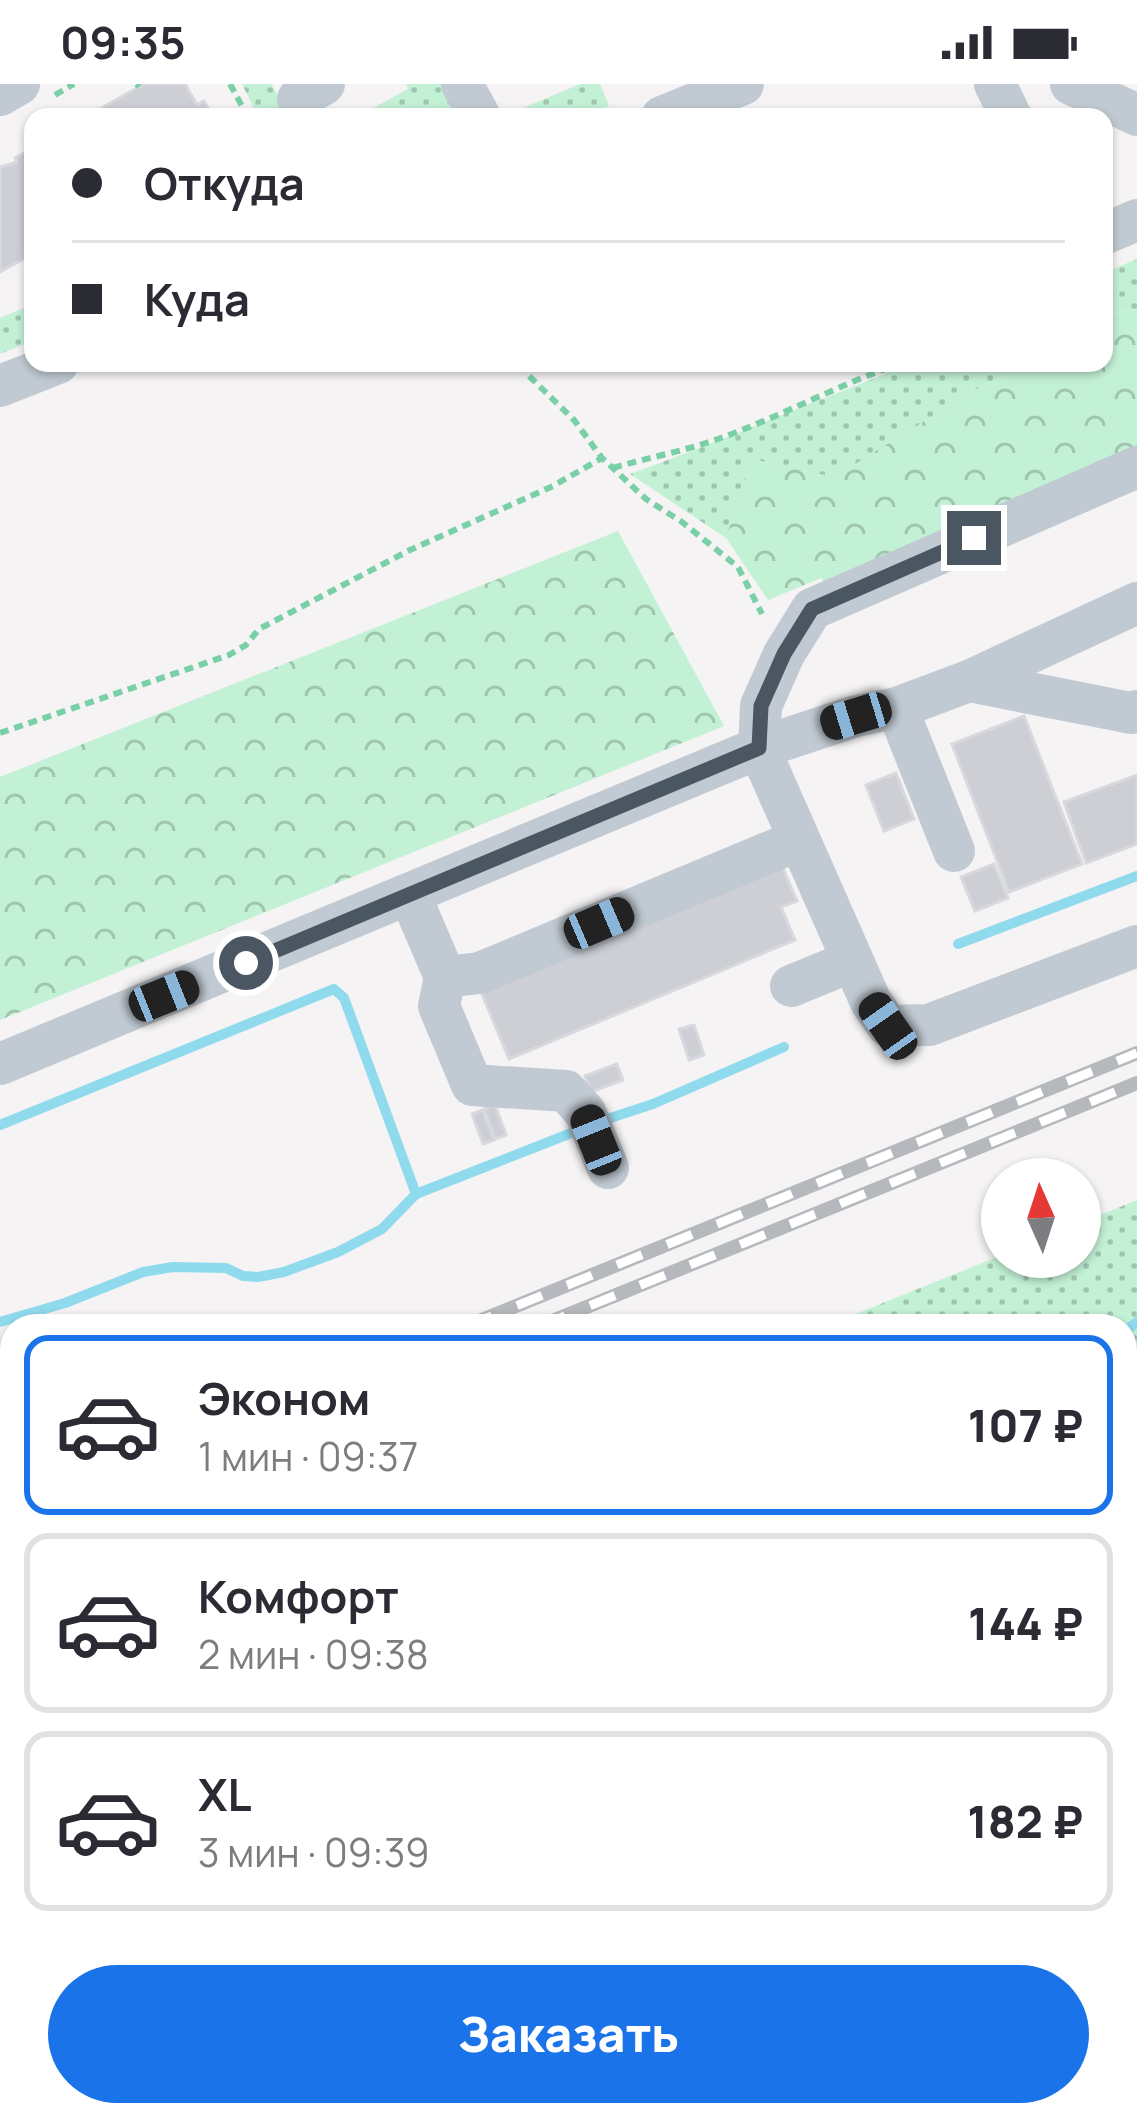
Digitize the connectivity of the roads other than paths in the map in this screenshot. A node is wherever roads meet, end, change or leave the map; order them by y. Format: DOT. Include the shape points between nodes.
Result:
graph roads {
  1 [pos="19,84"];
  2 [pos="743,84"];
  3 [pos="1071,84"];
  4 [pos="0,94"];
  5 [pos="684,108"];
  6 [pos="1137,115"];
  7 [pos="35,372"];
  8 [pos="0,386"];
  9 [pos="1137,467"];
  10 [pos="1137,603"];
  11 [pos="969,681"];
  12 [pos="897,709"];
  13 [pos="1137,710"];
  14 [pos="759,748"];
  15 [pos="799,840"];
  16 [pos="955,851"];
  17 [pos="410,895"];
  18 [pos="1137,946"];
  19 [pos="852,961"];
  20 [pos="445,977"];
  21 [pos="791,986"];
  22 [pos="0,1064"];
  23 [pos="608,1168"];
  1 -- 4 [label="street"];
  2 -- 5 [label="street"];
  3 -- 6 [label="street"];
  7 -- 8 [label="street"];
  9 -- 14 [label="street" via="812,609 761,706"];
  10 -- 11 [label="street"];
  11 -- 12 [label="street"];
  11 -- 13 [label="street"];
  12 -- 14 [label="street"];
  12 -- 16 [label="street"];
  14 -- 15 [label="street"];
  14 -- 17 [label="street"];
  15 -- 19 [label="street"];
  15 -- 20 [label="street" via="479,973"];
  17 -- 20 [label="street"];
  17 -- 22 [label="street"];
  18 -- 19 [label="street" via="902,1028 888,1026"];
  19 -- 21 [label="street"];
  20 -- 23 [label="street" via="439,1006 472,1085 566,1090 585,1112"];
}
